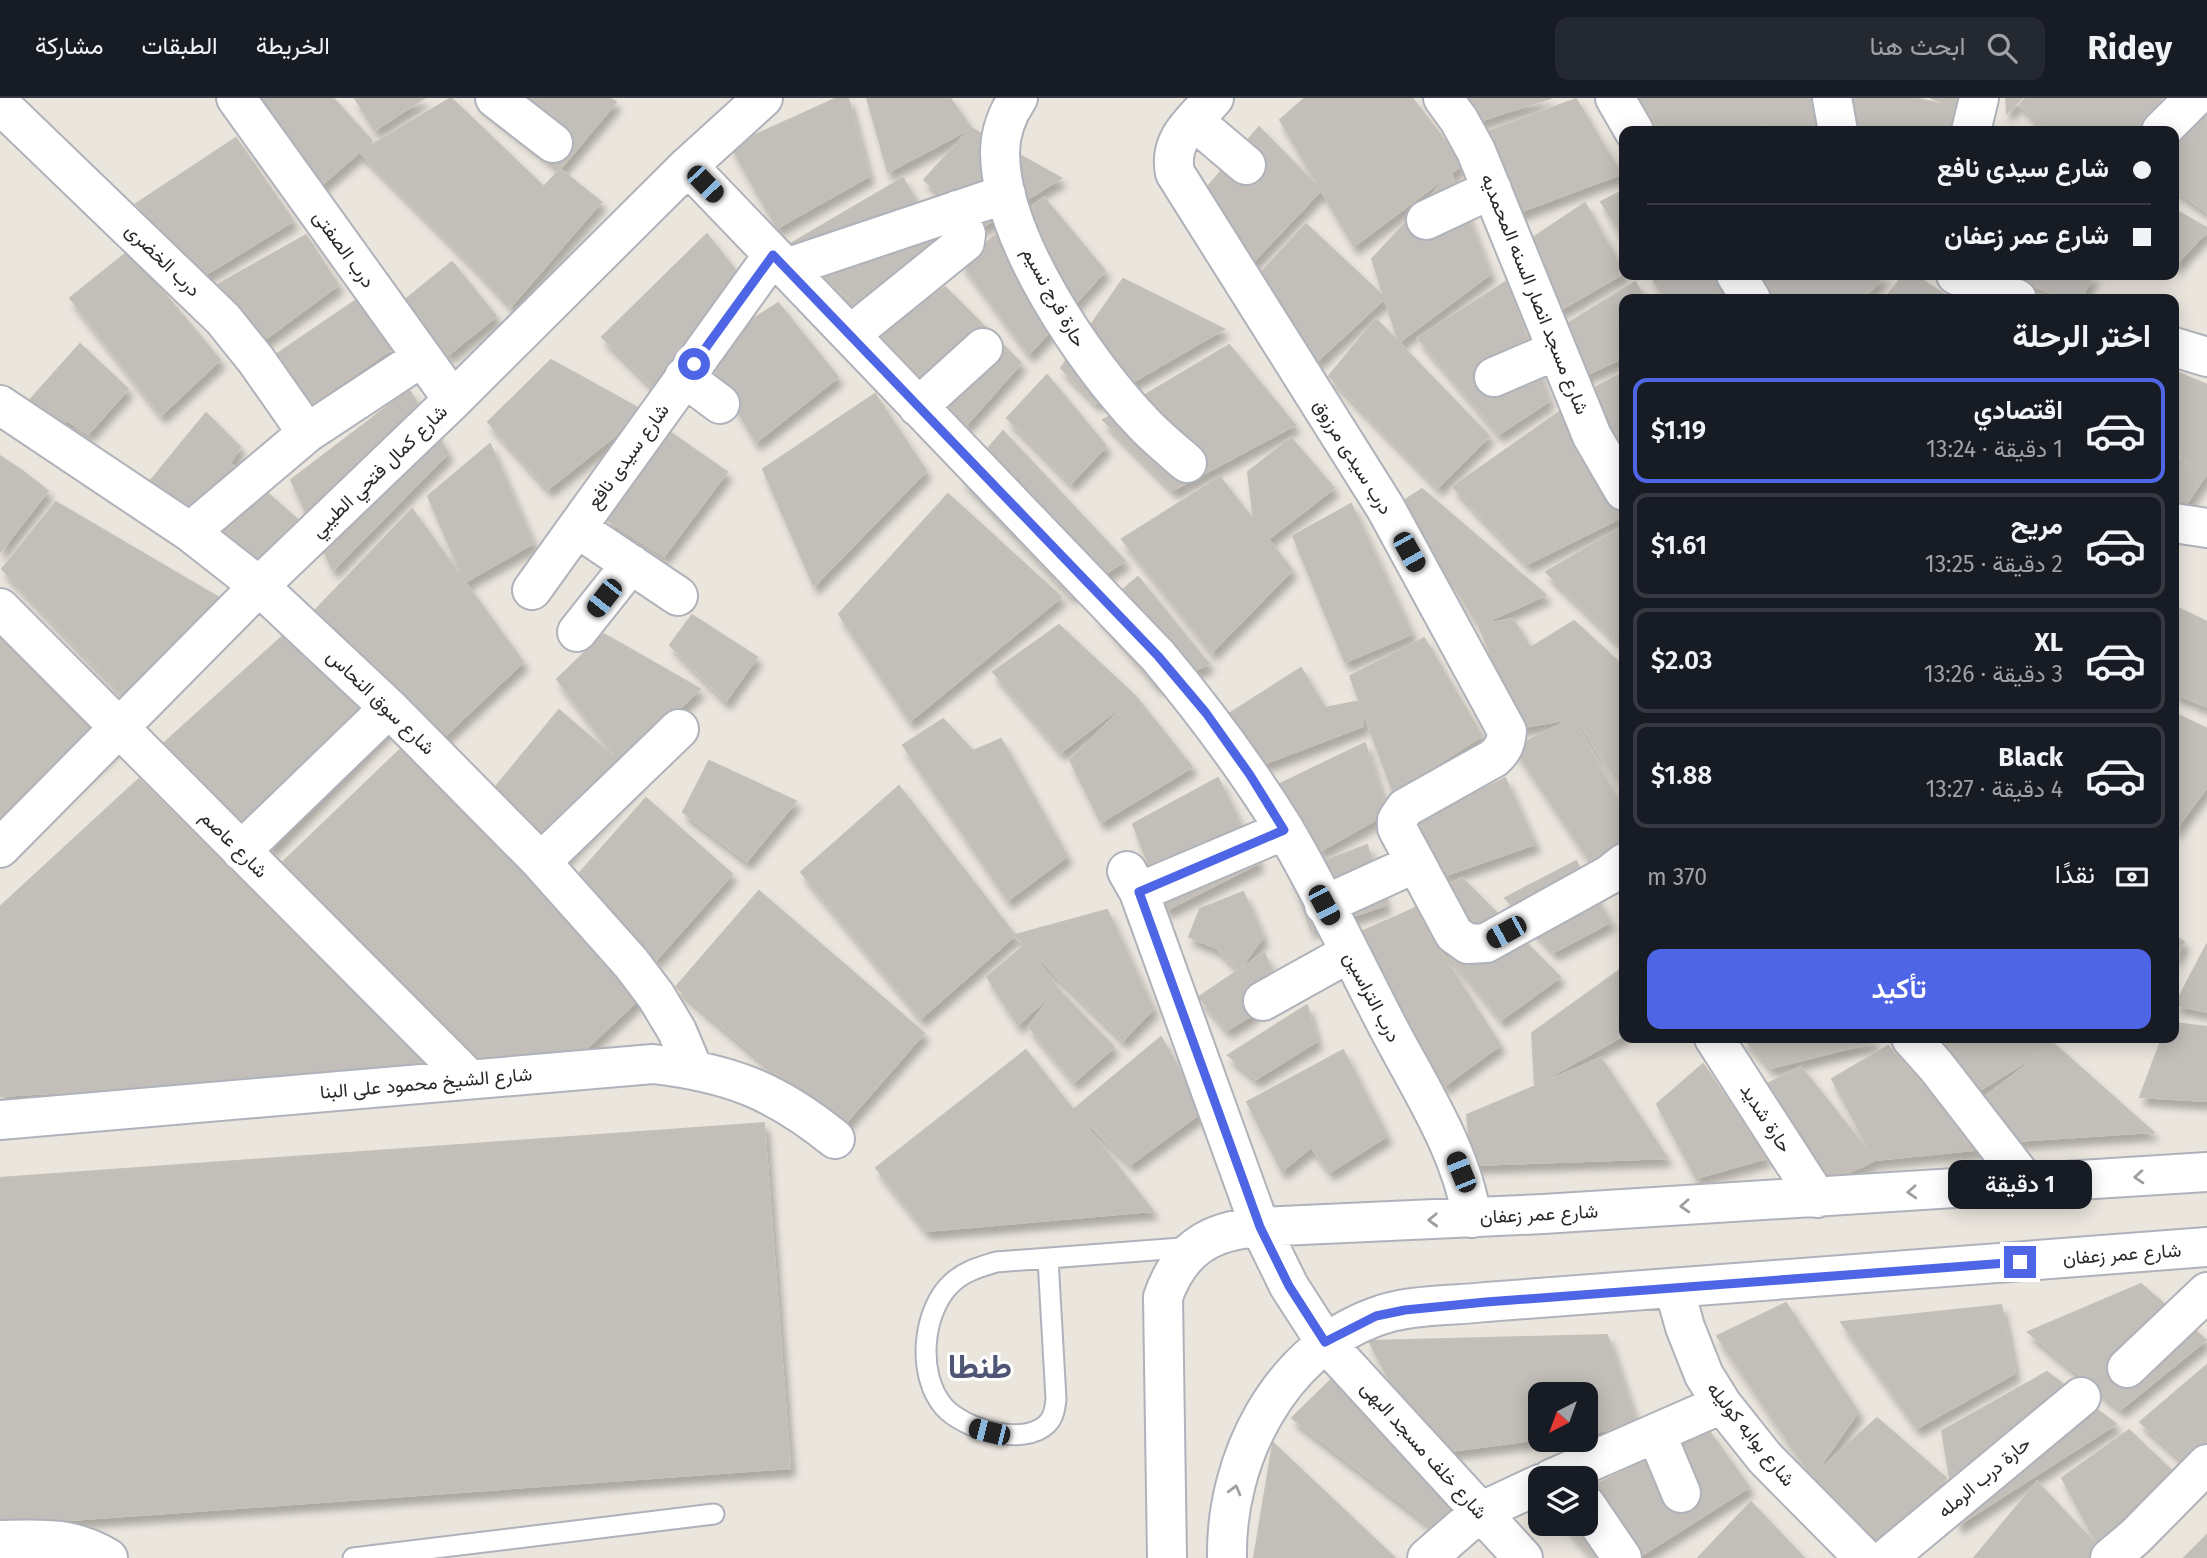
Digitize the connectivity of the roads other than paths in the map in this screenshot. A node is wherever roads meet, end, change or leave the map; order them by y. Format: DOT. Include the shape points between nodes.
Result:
graph roads {
  1 [pos="236,98"];
  2 [pos="495,98"];
  3 [pos="1018,98"];
  4 [pos="1443,98"];
  5 [pos="1615,98"];
  6 [pos="1832,98"];
  7 [pos="1979,98"];
  8 [pos="2194,98"];
  9 [pos="0,104"];
  10 [pos="751,104"];
  11 [pos="1204,109"];
  12 [pos="1631,126"];
  13 [pos="1838,126"];
  14 [pos="1972,126"];
  15 [pos="2166,126"];
  16 [pos="553,143"];
  17 [pos="1246,165"];
  18 [pos="688,166"];
  19 [pos="1492,188"];
  20 [pos="1006,194"];
  21 [pos="957,209"];
  22 [pos="1426,220"];
  23 [pos="779,261"];
  24 [pos="1969,280"];
  25 [pos="2004,294"];
  26 [pos="850,335"];
  27 [pos="983,348"];
  28 [pos="2179,349"];
  29 [pos="1557,350"];
  30 [pos="422,357"];
  31 [pos="2207,357"];
  32 [pos="684,377"];
  33 [pos="1494,377"];
  34 [pos="453,400"];
  35 [pos="720,404"];
  36 [pos="0,405"];
  37 [pos="918,407"];
  38 [pos="307,433"];
  39 [pos="1187,463"];
  40 [pos="1619,482"];
  41 [pos="2179,524"];
  42 [pos="577,528"];
  43 [pos="2207,528"];
  44 [pos="190,532"];
  45 [pos="631,564"];
  46 [pos="259,586"];
  47 [pos="532,590"];
  48 [pos="678,596"];
  49 [pos="0,608"];
  50 [pos="577,632"];
  51 [pos="389,708"];
  52 [pos="118,727"];
  53 [pos="679,729"];
  54 [pos="1284,830"];
  55 [pos="0,848"];
  56 [pos="241,851"];
  57 [pos="541,862"];
  58 [pos="1416,863"];
  59 [pos="1619,879"];
  60 [pos="1324,905"];
  61 [pos="1349,953"];
  62 [pos="1263,1001"];
  63 [pos="1717,1043"];
  64 [pos="1915,1043"];
  65 [pos="693,1069"];
  66 [pos="469,1079"];
  67 [pos="0,1121"];
  68 [pos="835,1139"];
  69 [pos="2207,1172"];
  70 [pos="2028,1185"];
  71 [pos="1817,1198"];
  72 [pos="1472,1218"];
  73 [pos="1260,1227"];
  74 [pos="1195,1247"];
  75 [pos="2207,1247"];
  76 [pos="1048,1259"];
  77 [pos="1674,1289"];
  78 [pos="2207,1292"];
  79 [pos="1325,1342"];
  80 [pos="2127,1368"];
  81 [pos="2081,1397"];
  82 [pos="1722,1404"];
  83 [pos="1656,1433"];
  84 [pos="2207,1464"];
  85 [pos="1584,1466"];
  86 [pos="1528,1491"];
  87 [pos="1681,1493"];
  88 [pos="1480,1513"];
  89 [pos="714,1514"];
  90 [pos="1598,1523"];
  91 [pos="0,1540"];
  92 [pos="108,1558"];
  93 [pos="353,1558"];
  94 [pos="1167,1558"];
  95 [pos="1227,1558"];
  96 [pos="1427,1558"];
  97 [pos="1523,1558"];
  98 [pos="1622,1558"];
  99 [pos="1864,1558"];
  100 [pos="1887,1558"];
  101 [pos="2110,1558"];
  1 -- 30 [label="street, درب الصفتى"];
  2 -- 16 [label="street"];
  3 -- 20 [label="street, حارة فرج نسيم" via="1002,134"];
  4 -- 19 [label="street, شارع مسجد انصار السنه المحمديه" via="1468,135"];
  5 -- 12 [label="street"];
  6 -- 13 [label="street"];
  7 -- 14 [label="street"];
  8 -- 15 [label="street"];
  9 -- 38 [label="street, درب الخضرى" via="223,319"];
  10 -- 18 [label="street, شارع كمال فتحي الطيبي"];
  11 -- 17 [label="street"];
  11 -- 58 [label="street, درب سيدى مرزوق" via="1178,139 1175,173 1385,507 1507,731 1502,751 1494,758 1401,813 1397,828"];
  18 -- 23 [label="street, درب التراسين"];
  18 -- 34 [label="street, شارع كمال فتحي الطيبي"];
  19 -- 22 [label="street"];
  19 -- 29 [label="street, شارع مسجد انصار السنه المحمديه"];
  20 -- 21 [label="street"];
  20 -- 39 [label="street, حارة فرج نسيم" via="1024,246 1076,340 1144,424"];
  21 -- 23 [label="street"];
  21 -- 26 [label="street" via="965,242"];
  23 -- 26 [label="street, درب التراسين"];
  23 -- 32 [label="street, شارع سيدى نافع"];
  24 -- 25 [label="street"];
  26 -- 37 [label="street, درب التراسين"];
  27 -- 37 [label="street"];
  28 -- 31 [label="street"];
  29 -- 33 [label="street"];
  29 -- 40 [label="street, شارع مسجد انصار السنه المحمديه" via="1592,436"];
  30 -- 34 [label="street, درب الصفتى"];
  30 -- 38 [label="street"];
  32 -- 35 [label="street"];
  32 -- 42 [label="street, شارع سيدى نافع"];
  34 -- 46 [label="street, شارع كمال فتحي الطيبي"];
  36 -- 44 [label="street, شارع سوق النحاس"];
  37 -- 54 [label="street, درب التراسين" via="1158,656 1206,713"];
  38 -- 44 [label="street"];
  41 -- 43 [label="street"];
  42 -- 45 [label="street"];
  42 -- 47 [label="street, شارع سيدى نافع"];
  44 -- 46 [label="street, شارع سوق النحاس"];
  45 -- 48 [label="street"];
  45 -- 50 [label="street"];
  46 -- 51 [label="street, شارع سوق النحاس"];
  46 -- 52 [label="street, شارع كمال فتحي الطيبي"];
  49 -- 52 [label="street, شارع عاصم"];
  51 -- 56 [label="street"];
  51 -- 57 [label="street, شارع سوق النحاس"];
  52 -- 55 [label="street, شارع كمال فتحي الطيبي"];
  52 -- 56 [label="street, شارع عاصم"];
  53 -- 57 [label="street"];
  54 -- 60 [label="street, درب التراسين"];
  54 -- 73 [label="street, شارع خلف مسجد البهى" via="1133,882"];
  56 -- 66 [label="street, شارع عاصم"];
  57 -- 65 [label="street, شارع سوق النحاس" via="656,996"];
  58 -- 59 [label="street" via="1454,934 1477,945"];
  58 -- 60 [label="street"];
  60 -- 61 [label="street, درب التراسين"];
  61 -- 62 [label="street"];
  61 -- 72 [label="street, درب التراسين" via="1451,1148"];
  63 -- 71 [label="street, حارة شديد"];
  64 -- 70 [label="street"];
  65 -- 66 [label="street, شارع الشيخ محمود على البنا" via="653,1064"];
  65 -- 68 [label="street, شارع الشيخ محمود على البنا" via="769,1093"];
  66 -- 67 [label="street, شارع الشيخ محمود على البنا"];
  69 -- 70 [label="street, شارع عمر زعفان, one-way"];
  70 -- 71 [label="street, شارع عمر زعفان, one-way"];
  71 -- 72 [label="street, شارع عمر زعفان, one-way"];
  72 -- 73 [label="street, شارع عمر زعفان, one-way"];
  73 -- 74 [label="street, شارع عمر زعفان" via="1214,1235"];
  73 -- 79 [label="street, شارع خلف مسجد البهى" via="1289,1286"];
  74 -- 76 [label="lane"];
  74 -- 94 [label="street, شارع عمر زعفان" via="1170,1278 1163,1297"];
  75 -- 77 [label="street, شارع عمر زعفان"];
  76 -- 76 [label="lane" via="996,1262 973,1269 952,1282 937,1302 926,1344 933,1386 942,1405 975,1428 1004,1434 1033,1432 1049,1422 1055,1411"];
  77 -- 79 [label="street, شارع عمر زعفان" via="1405,1310 1376,1316"];
  77 -- 82 [label="street, شارع بوابه كوليله" via="1704,1375"];
  78 -- 80 [label="street"];
  79 -- 88 [label="street, شارع خلف مسجد البهى"];
  95 -- 79 [label="street, شارع عمر زعفان, one-way" via="1232,1502 1259,1423 1280,1387"];
  81 -- 100 [label="street, حارة درب الرمله"];
  82 -- 83 [label="street"];
  82 -- 99 [label="street, شارع بوابه كوليله" via="1765,1458"];
  83 -- 85 [label="street"];
  83 -- 87 [label="street"];
  84 -- 101 [label="street"];
  86 -- 88 [label="street"];
  88 -- 96 [label="street"];
  88 -- 97 [label="street, شارع خلف مسجد البهى"];
  89 -- 93 [label="lane"];
  90 -- 98 [label="street"];
  91 -- 92 [label="street" via="59,1539"];
}
